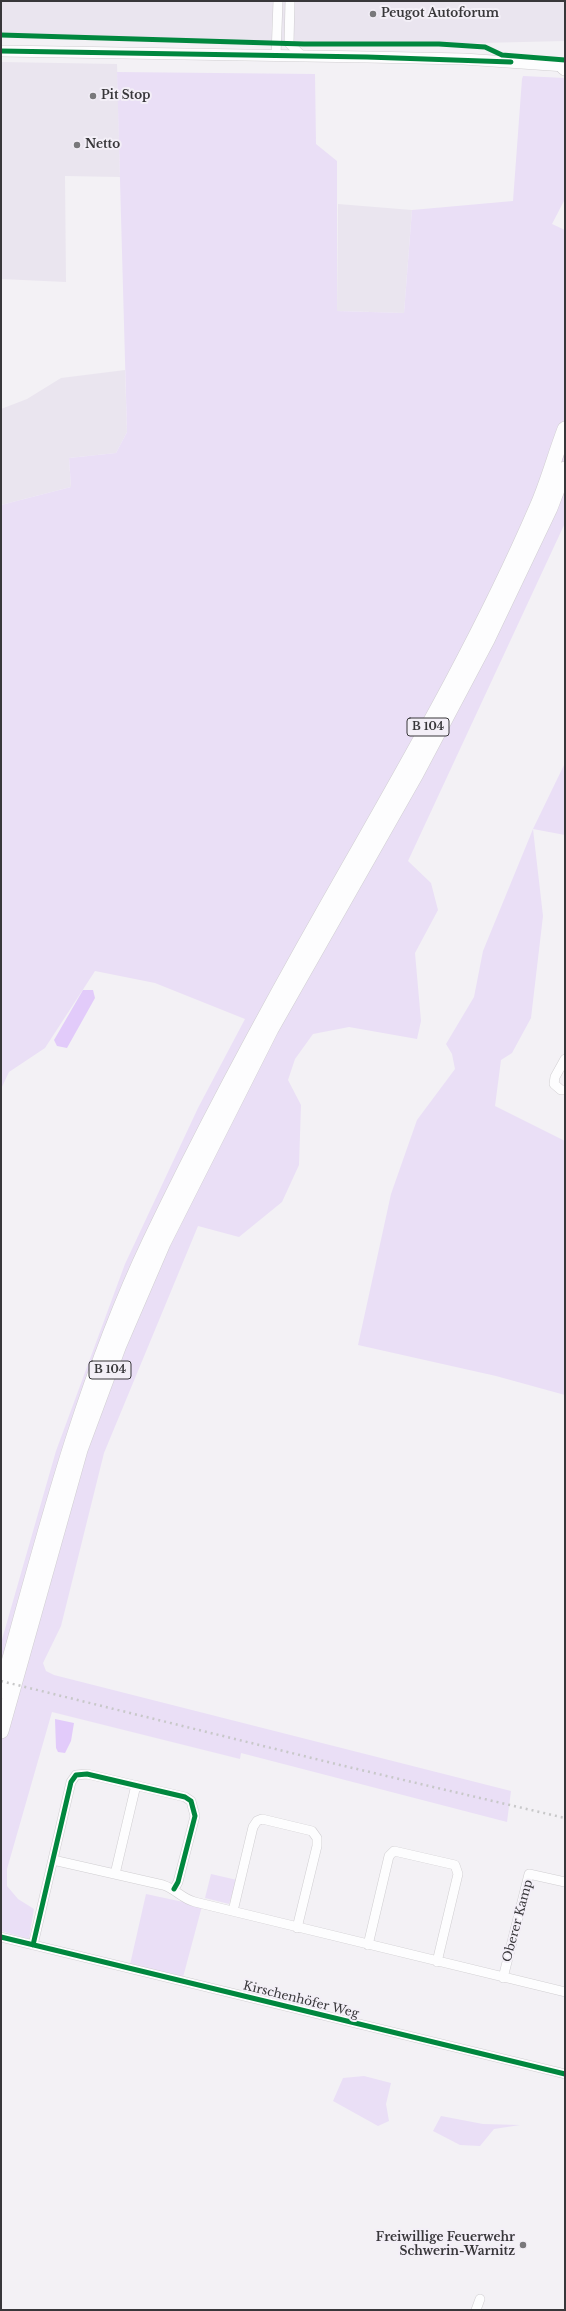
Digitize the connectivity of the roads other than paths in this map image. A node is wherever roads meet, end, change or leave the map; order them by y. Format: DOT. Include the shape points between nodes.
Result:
graph roads {
  1 [pos="278,1"];
  2 [pos="290,1"];
  3 [pos="289,43"];
  4 [pos="1,51"];
  5 [pos="280,56"];
  6 [pos="302,56"];
  7 [pos="564,67"];
  8 [pos="565,429"];
  9 [pos="565,469"];
  10 [pos="268,1022"];
  11 [pos="565,1059"];
  12 [pos="565,1090"];
  13 [pos="1,1690"];
  14 [pos="1,1731"];
  15 [pos="136,1785"];
  16 [pos="53,1860"];
  17 [pos="115,1874"];
  18 [pos="565,1882"];
  19 [pos="174,1889"];
  20 [pos="233,1911"];
  21 [pos="297,1928"];
  22 [pos="1,1937"];
  23 [pos="368,1944"];
  24 [pos="33,1945"];
  25 [pos="437,1962"];
  26 [pos="502,1978"];
  27 [pos="565,1992"];
  28 [pos="565,2074"];
  29 [pos="480,2299"];
  30 [pos="476,2310"];
  1 -- 5 [label="street"];
  2 -- 3 [label="street"];
  3 -- 5 [label="street"];
  3 -- 6 [label="street"];
  4 -- 5 [label="street"];
  5 -- 6 [label="street"];
  6 -- 7 [label="street" via="464,59"];
  8 -- 10 [label="highway, B 104" via="538,506 478,631"];
  9 -- 10 [label="highway, B 104" via="550,508 487,640 416,774"];
  10 -- 13 [label="highway, B 104" via="149,1244 97,1370 51,1509"];
  10 -- 14 [label="highway, B 104" via="163,1243 119,1345 80,1450"];
  11 -- 12 [label="street" via="554,1084"];
  15 -- 16 [label="street" via="87,1774 76,1775 71,1782"];
  15 -- 17 [label="street"];
  15 -- 19 [label="street" via="185,1797 194,1804 195,1816"];
  16 -- 17 [label="street"];
  16 -- 24 [label="street"];
  17 -- 19 [label="street"];
  18 -- 26 [label="street, Oberer Kamp" via="529,1874"];
  19 -- 20 [label="street, Oberer Kamp" via="179,1896 187,1900"];
  20 -- 21 [label="street, Oberer Kamp"];
  20 -- 21 [label="street" via="253,1827 257,1822 262,1819 312,1831 317,1838 317,1846"];
  21 -- 23 [label="street, Oberer Kamp"];
  22 -- 24 [label="street, Kirschenhöfer Weg"];
  23 -- 25 [label="street, Oberer Kamp"];
  23 -- 25 [label="street" via="389,1856 394,1851 455,1865 458,1874"];
  24 -- 28 [label="street, Kirschenhöfer Weg"];
  25 -- 26 [label="street, Oberer Kamp"];
  26 -- 27 [label="street, Oberer Kamp"];
  29 -- 30 [label="street"];
}
